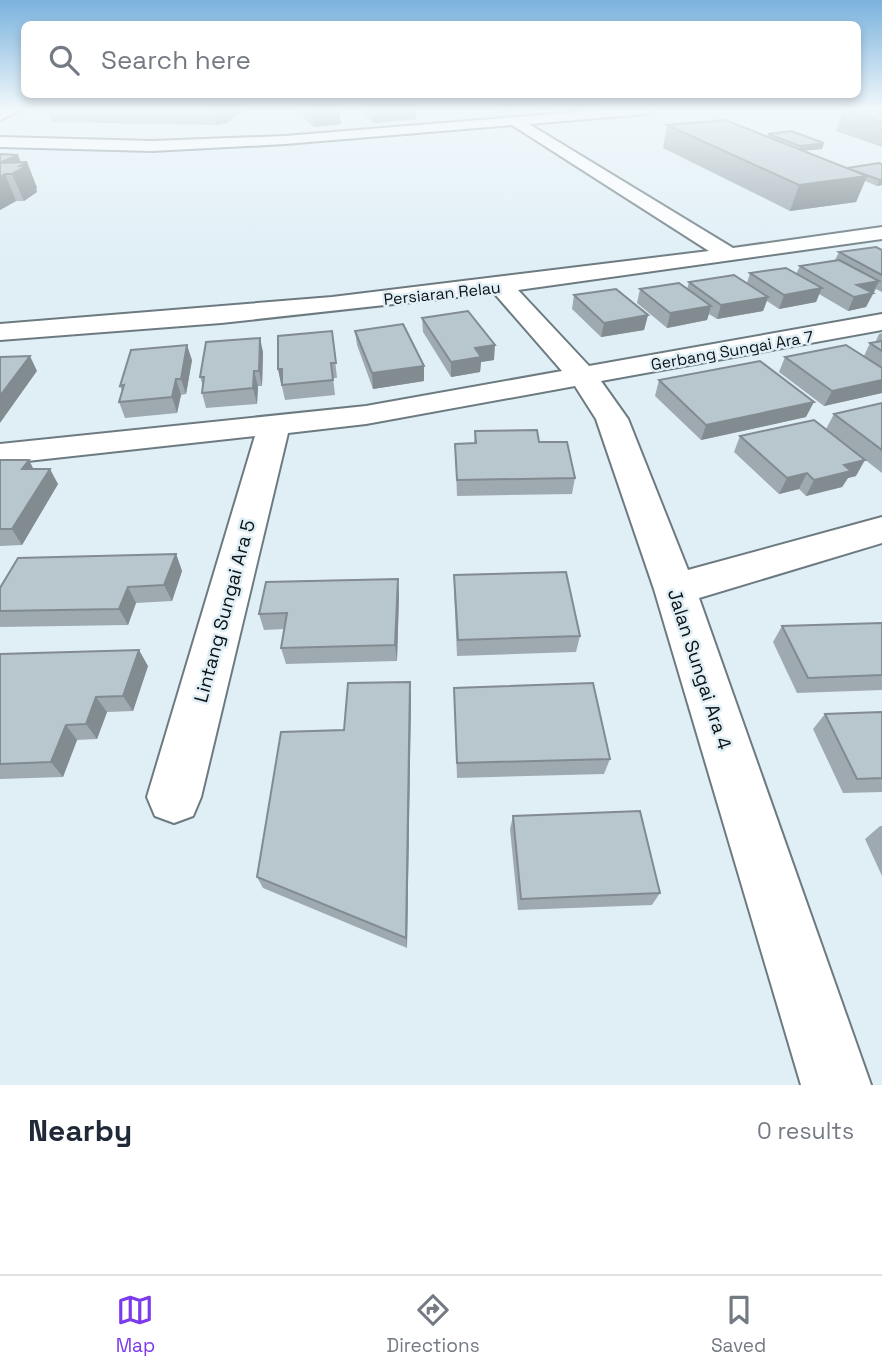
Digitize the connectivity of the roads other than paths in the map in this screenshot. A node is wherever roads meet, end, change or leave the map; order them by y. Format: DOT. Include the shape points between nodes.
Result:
graph roads {
  1 [pos="579,161"];
  2 [pos="682,225"];
  3 [pos="882,233"];
  4 [pos="815,243"];
  5 [pos="730,255"];
  6 [pos="631,269"];
  7 [pos="502,287"];
  8 [pos="882,322"];
  9 [pos="0,332"];
  10 [pos="583,377"];
  11 [pos="274,425"];
  12 [pos="0,454"];
  13 [pos="882,530"];
  14 [pos="675,589"];
  15 [pos="174,797"];
  16 [pos="836,1085"];
  1 -- 2 [label="street"];
  2 -- 4 [label="street" via="740,238"];
  2 -- 5 [label="street"];
  2 -- 6 [label="street" via="669,250"];
  3 -- 4 [label="street, Persiaran Relau"];
  4 -- 5 [label="street, Persiaran Relau"];
  5 -- 6 [label="street, Persiaran Relau"];
  6 -- 7 [label="street, Persiaran Relau"];
  7 -- 9 [label="street, Persiaran Relau" via="267,313"];
  7 -- 10 [label="street, Jalan Sungai Ara 4"];
  8 -- 10 [label="street, Gerbang Sungai Ara 7"];
  10 -- 11 [label="street" via="366,415"];
  10 -- 14 [label="street, Jalan Sungai Ara 4" via="612,419"];
  11 -- 12 [label="street"];
  11 -- 15 [label="street, Lintang Sungai Ara 5"];
  13 -- 14 [label="street"];
  14 -- 16 [label="street, Jalan Sungai Ara 4"];
}
